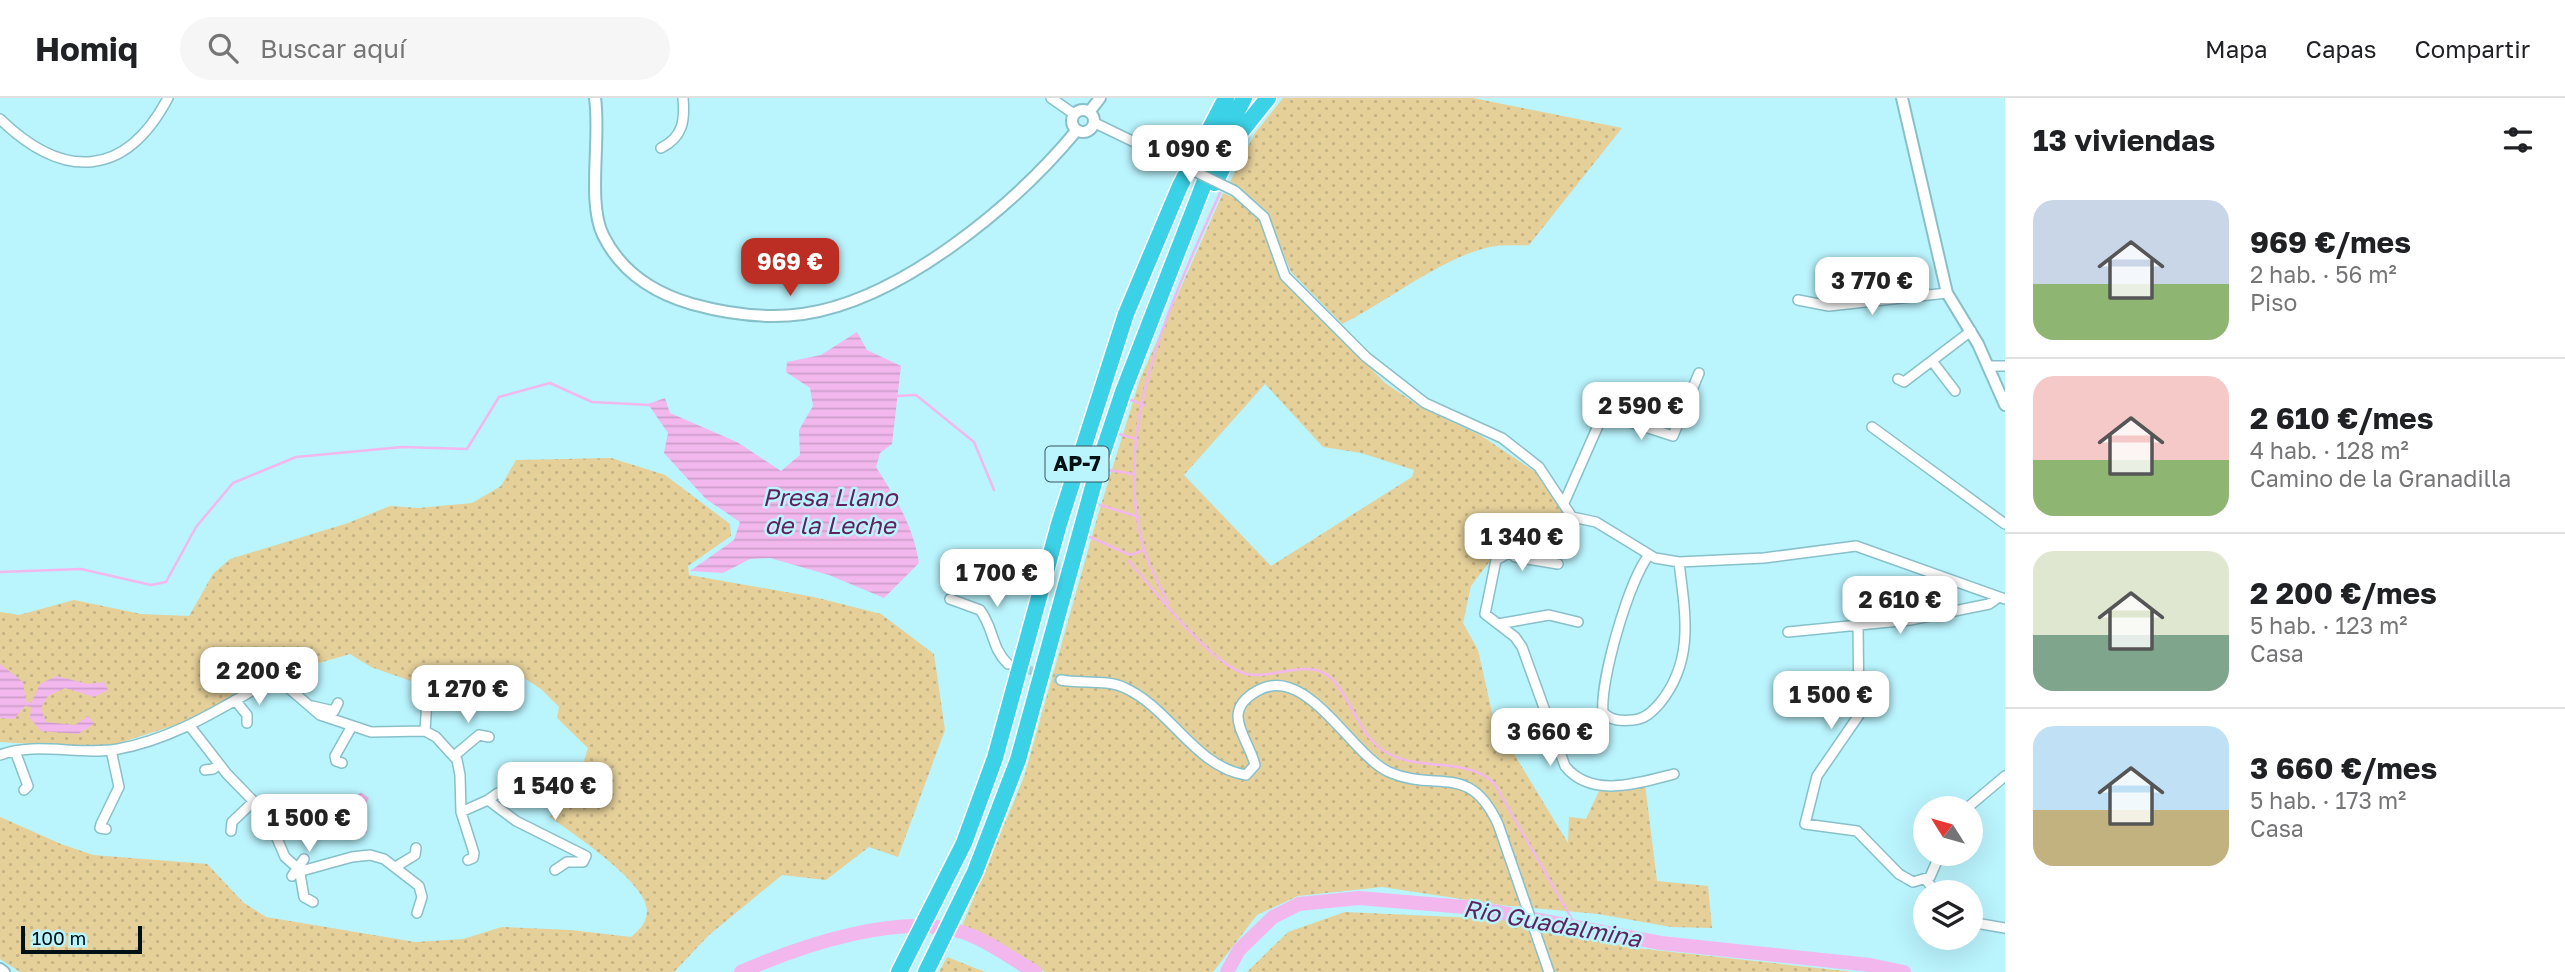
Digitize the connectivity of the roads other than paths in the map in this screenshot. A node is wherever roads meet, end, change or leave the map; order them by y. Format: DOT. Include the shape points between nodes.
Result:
graph roads {
  1 [pos="167,98"];
  2 [pos="595,98"];
  3 [pos="683,98"];
  4 [pos="1051,98"];
  5 [pos="1100,98"];
  6 [pos="1214,98"];
  7 [pos="1226,98"];
  8 [pos="1244,98"];
  9 [pos="1252,98"];
  10 [pos="1268,98"];
  11 [pos="1902,98"];
  12 [pos="1090,111"];
  13 [pos="1074,114"];
  14 [pos="0,119"];
  15 [pos="1095,123"];
  16 [pos="1077,130"];
  17 [pos="661,148"];
  18 [pos="1180,186"];
  19 [pos="1197,200"];
  20 [pos="1947,293"];
  21 [pos="1798,300"];
  22 [pos="1971,331"];
  23 [pos="1141,341"];
  24 [pos="1932,361"];
  25 [pos="1988,366"];
  26 [pos="2005,366"];
  27 [pos="1699,373"];
  28 [pos="1898,379"];
  29 [pos="1955,391"];
  30 [pos="2005,405"];
  31 [pos="1872,427"];
  32 [pos="1564,503"];
  33 [pos="1572,517"];
  34 [pos="2005,524"];
  35 [pos="1509,551"];
  36 [pos="1649,555"];
  37 [pos="1679,562"];
  38 [pos="1558,564"];
  39 [pos="2002,598"];
  40 [pos="950,599"];
  41 [pos="1578,622"];
  42 [pos="1498,624"];
  43 [pos="1858,626"];
  44 [pos="1788,632"];
  45 [pos="1008,664"];
  46 [pos="1061,680"];
  47 [pos="492,683"];
  48 [pos="235,700"];
  49 [pos="303,701"];
  50 [pos="289,702"];
  51 [pos="338,703"];
  52 [pos="247,723"];
  53 [pos="189,725"];
  54 [pos="352,726"];
  55 [pos="425,731"];
  56 [pos="489,737"];
  57 [pos="111,750"];
  58 [pos="15,751"];
  59 [pos="0,755"];
  60 [pos="454,756"];
  61 [pos="342,763"];
  62 [pos="219,764"];
  63 [pos="205,769"];
  64 [pos="1674,774"];
  65 [pos="2005,776"];
  66 [pos="24,790"];
  67 [pos="513,794"];
  68 [pos="1981,796"];
  69 [pos="488,800"];
  70 [pos="253,802"];
  71 [pos="461,812"];
  72 [pos="231,824"];
  73 [pos="106,829"];
  74 [pos="416,848"];
  75 [pos="468,860"];
  76 [pos="301,864"];
  77 [pos="397,866"];
  78 [pos="1934,866"];
  79 [pos="555,870"];
  80 [pos="292,876"];
  81 [pos="1926,880"];
  82 [pos="1913,881"];
  83 [pos="313,902"];
  84 [pos="418,913"];
  85 [pos="1983,924"];
  86 [pos="2005,928"];
  87 [pos="899,972"];
  88 [pos="926,972"];
  89 [pos="1549,972"];
  1 -- 14 [label="street" via="126,152 92,161 49,154"];
  2 -- 16 [label="street" via="599,137 596,211 613,254 635,278 677,299 722,313 761,316 832,306 908,273 965,236 1042,168"];
  3 -- 17 [label="street" via="680,132"];
  4 -- 13 [label="street"];
  5 -- 12 [label="street"];
  6 -- 18 [label="highway"];
  7 -- 18 [label="highway, AP-7"];
  8 -- 19 [label="highway, AP-7"];
  9 -- 19 [label="highway"];
  10 -- 23 [label="highway" via="1233,146 1175,278"];
  11 -- 20 [label="street"];
  12 -- 13 [label="street"];
  12 -- 15 [label="street"];
  13 -- 16 [label="street" via="1072,123"];
  15 -- 16 [label="street" via="1090,131"];
  15 -- 32 [label="street, bridge" via="1236,191 1264,217 1285,276 1366,357 1425,404 1502,438 1539,467"];
  18 -- 87 [label="highway, AP-7" via="1100,387 1008,714 964,844"];
  19 -- 23 [label="highway, AP-7"];
  20 -- 21 [label="street" via="1829,306"];
  20 -- 22 [label="street"];
  22 -- 24 [label="street"];
  22 -- 25 [label="street"];
  23 -- 88 [label="highway, AP-7" via="1100,461 1025,739 987,845"];
  24 -- 28 [label="street" via="1904,382"];
  24 -- 29 [label="street"];
  25 -- 26 [label="street"];
  25 -- 30 [label="street"];
  27 -- 32 [label="street" via="1671,437 1611,416 1601,419"];
  31 -- 34 [label="street"];
  32 -- 33 [label="street"];
  33 -- 35 [label="street"];
  33 -- 36 [label="street" via="1596,522"];
  35 -- 38 [label="street" via="1515,557"];
  35 -- 42 [label="street" via="1496,560 1488,589 1485,614"];
  36 -- 37 [label="street"];
  36 -- 37 [label="street" via="1638,575 1605,677 1603,712 1612,719 1647,716 1675,681 1687,636"];
  37 -- 39 [label="street" via="1764,558 1856,546"];
  39 -- 43 [label="street" via="1957,611"];
  40 -- 45 [label="street" via="980,610 993,646"];
  41 -- 42 [label="street" via="1549,615"];
  42 -- 64 [label="street" via="1522,647 1565,766 1574,778 1602,786"];
  43 -- 44 [label="street"];
  43 -- 82 [label="street" via="1858,715 1824,762 1804,820 1808,826 1857,831 1899,874"];
  46 -- 89 [label="street" via="1125,687 1216,763 1246,775 1255,765 1242,734 1239,706 1269,684 1302,693 1366,757 1389,772 1461,783 1490,807 1498,824"];
  47 -- 55 [label="street" via="480,682 427,699"];
  48 -- 49 [label="street" via="270,683 284,684"];
  48 -- 52 [label="street" via="247,715"];
  48 -- 53 [label="street"];
  49 -- 50 [label="street"];
  49 -- 51 [label="street" via="334,711"];
  49 -- 54 [label="street" via="320,715"];
  53 -- 57 [label="street"];
  53 -- 62 [label="street"];
  54 -- 55 [label="street" via="371,732 391,727"];
  54 -- 61 [label="street" via="336,751 335,760"];
  55 -- 60 [label="street"];
  56 -- 60 [label="street" via="479,735"];
  57 -- 58 [label="street"];
  57 -- 73 [label="street" via="121,784 100,828"];
  58 -- 59 [label="street"];
  58 -- 66 [label="street" via="29,777"];
  60 -- 71 [label="street" via="460,775"];
  62 -- 63 [label="street"];
  62 -- 70 [label="street"];
  65 -- 68 [label="street"];
  67 -- 69 [label="street" via="498,793"];
  69 -- 71 [label="street"];
  69 -- 79 [label="street" via="516,821 586,856 583,862 568,862"];
  70 -- 72 [label="street"];
  70 -- 76 [label="street" via="267,815 285,856"];
  71 -- 75 [label="street" via="474,853"];
  74 -- 77 [label="street" via="415,855"];
  76 -- 77 [label="street" via="305,870 370,855"];
  76 -- 80 [label="street"];
  76 -- 83 [label="street" via="302,891 307,901"];
  77 -- 84 [label="street" via="421,891"];
  78 -- 81 [label="street"];
  85 -- 86 [label="street"];
}
